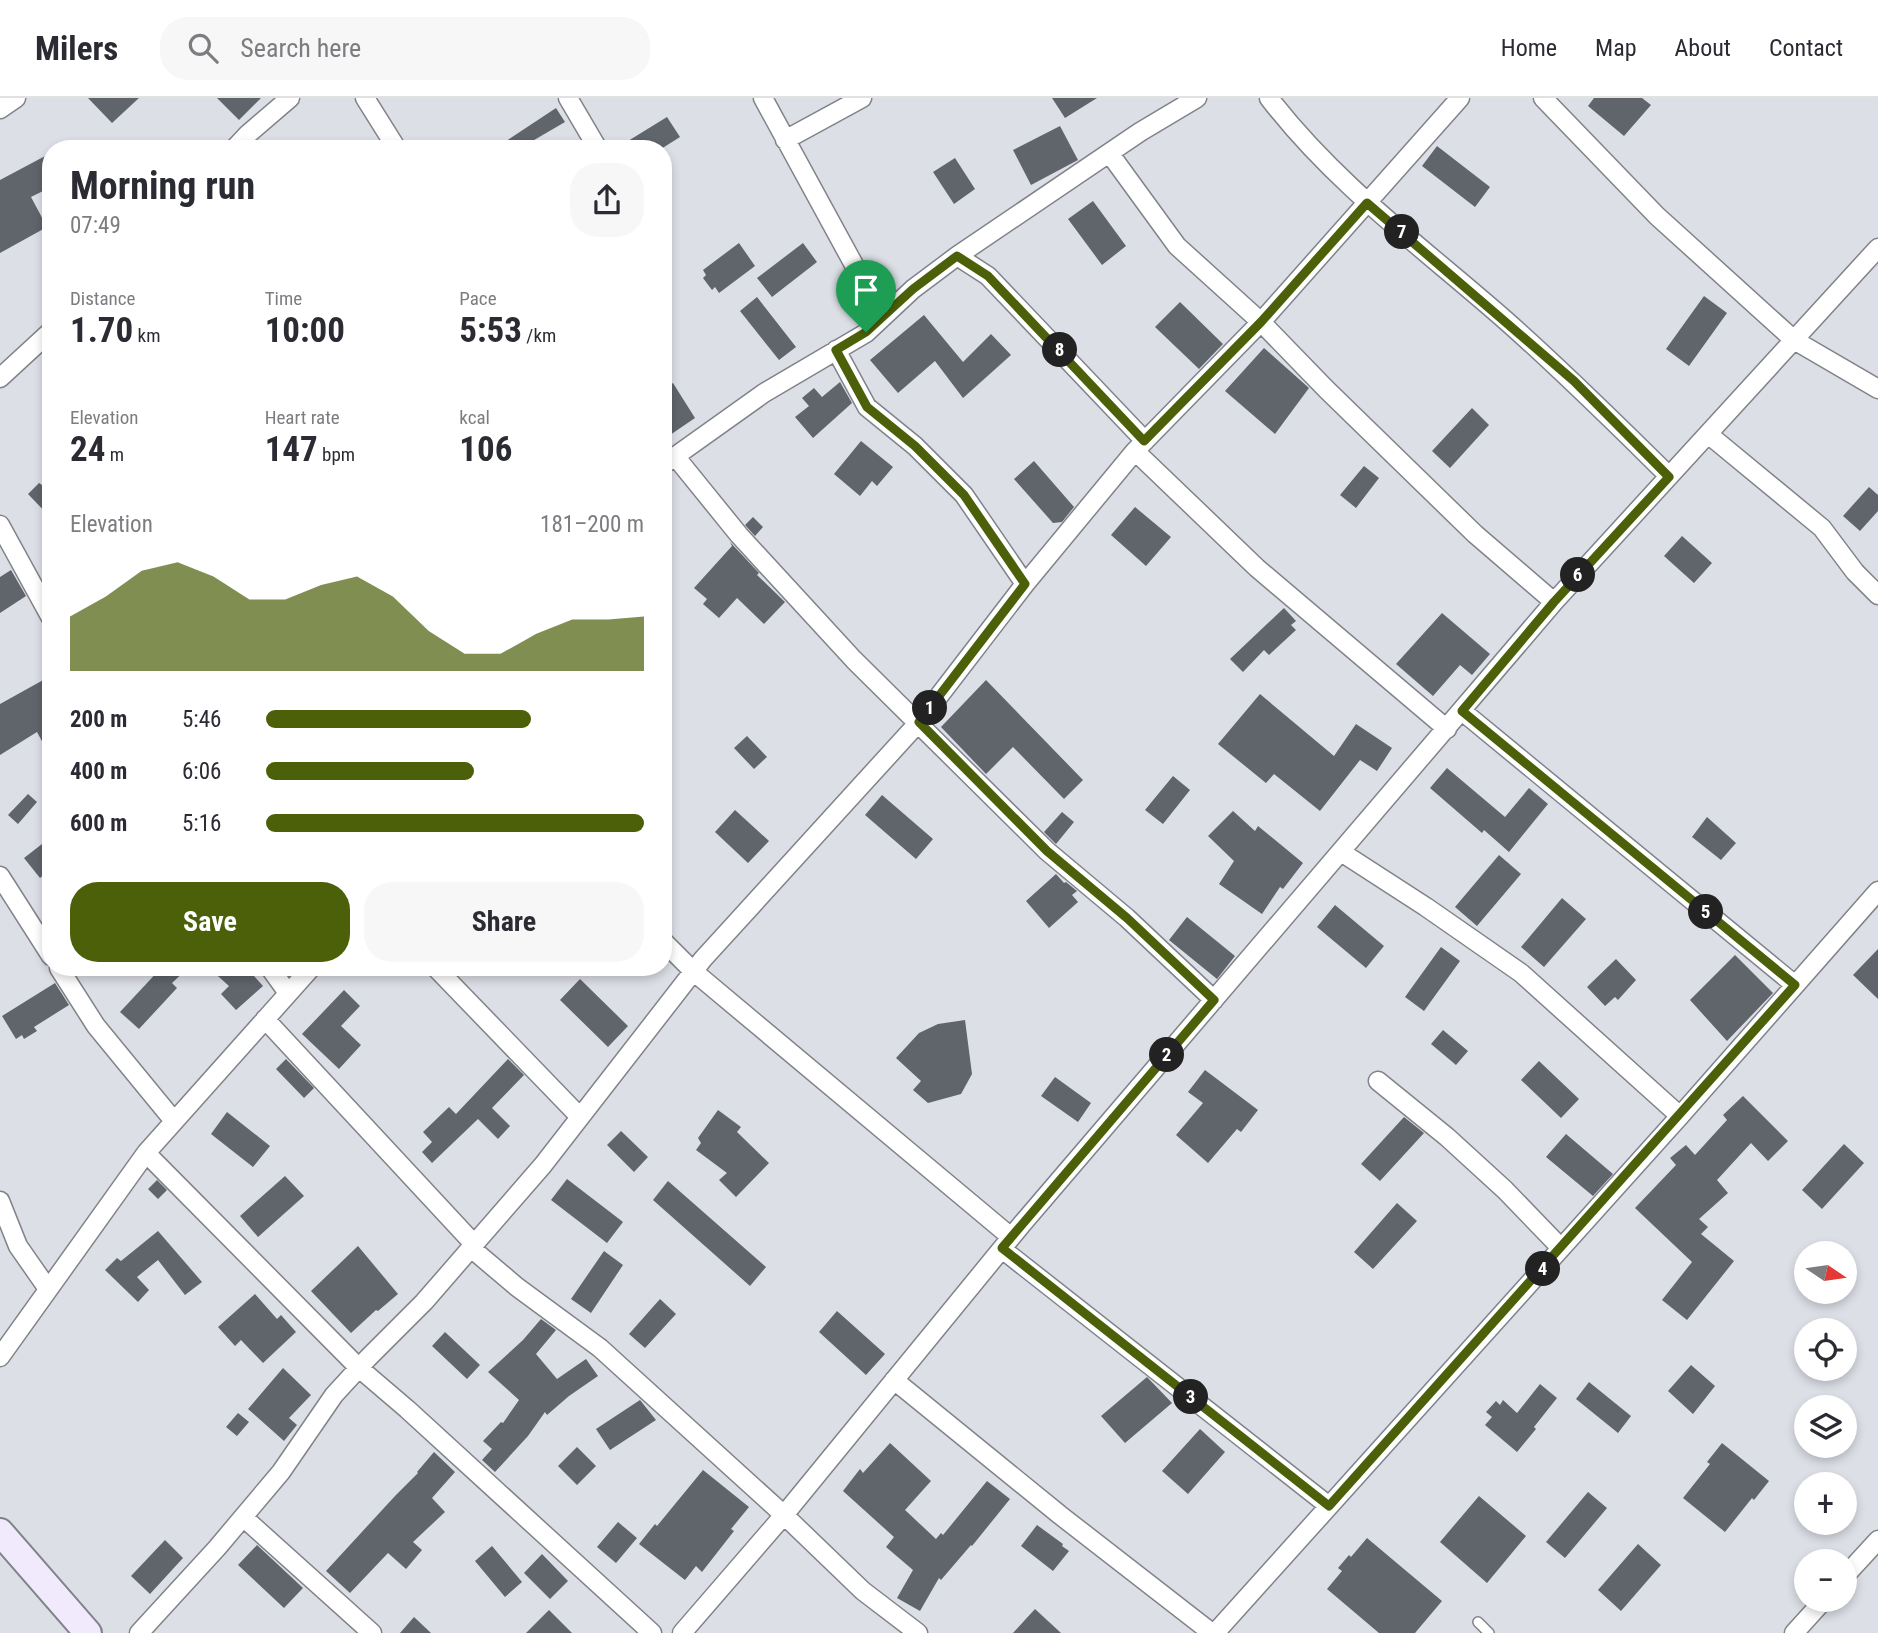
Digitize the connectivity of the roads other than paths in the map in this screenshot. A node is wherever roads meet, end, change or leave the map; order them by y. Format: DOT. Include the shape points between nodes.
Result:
graph roads {
  1 [pos="16,98"];
  2 [pos="290,98"];
  3 [pos="365,98"];
  4 [pos="568,98"];
  5 [pos="763,98"];
  6 [pos="862,98"];
  7 [pos="1197,98"];
  8 [pos="1269,98"];
  9 [pos="1460,98"];
  10 [pos="1543,98"];
  11 [pos="0,110"];
  12 [pos="242,140"];
  13 [pos="391,140"];
  14 [pos="593,140"];
  15 [pos="785,140"];
  16 [pos="1110,154"];
  17 [pos="1367,203"];
  18 [pos="1878,248"];
  19 [pos="957,256"];
  20 [pos="881,319"];
  21 [pos="1261,322"];
  22 [pos="42,339"];
  23 [pos="1794,340"];
  24 [pos="836,350"];
  25 [pos="0,378"];
  26 [pos="1878,389"];
  27 [pos="1708,434"];
  28 [pos="1140,446"];
  29 [pos="672,458"];
  30 [pos="672,463"];
  31 [pos="1669,477"];
  32 [pos="0,526"];
  33 [pos="1025,584"];
  34 [pos="1878,594"];
  35 [pos="42,602"];
  36 [pos="1554,602"];
  37 [pos="1462,711"];
  38 [pos="919,722"];
  39 [pos="1447,729"];
  40 [pos="1341,852"];
  41 [pos="0,876"];
  42 [pos="1878,891"];
  43 [pos="42,942"];
  44 [pos="672,950"];
  45 [pos="693,971"];
  46 [pos="64,976"];
  47 [pos="276,976"];
  48 [pos="304,976"];
  49 [pos="444,976"];
  50 [pos="1795,985"];
  51 [pos="288,993"];
  52 [pos="1214,1000"];
  53 [pos="265,1019"];
  54 [pos="1378,1081"];
  55 [pos="1680,1116"];
  56 [pos="580,1117"];
  57 [pos="174,1121"];
  58 [pos="146,1153"];
  59 [pos="0,1200"];
  60 [pos="1006,1243"];
  61 [pos="472,1246"];
  62 [pos="1561,1248"];
  63 [pos="48,1289"];
  64 [pos="0,1357"];
  65 [pos="359,1368"];
  66 [pos="894,1380"];
  67 [pos="1329,1506"];
  68 [pos="784,1515"];
  69 [pos="243,1517"];
  70 [pos="0,1531"];
  71 [pos="1878,1540"];
  72 [pos="1857,1563"];
  73 [pos="1813,1612"];
  74 [pos="1478,1622"];
  75 [pos="88,1633"];
  76 [pos="139,1633"];
  77 [pos="372,1633"];
  78 [pos="652,1633"];
  79 [pos="682,1633"];
  80 [pos="918,1633"];
  81 [pos="1214,1633"];
  82 [pos="1489,1633"];
  83 [pos="1794,1633"];
  1 -- 11 [label="street"];
  2 -- 12 [label="street"];
  3 -- 13 [label="street"];
  4 -- 14 [label="street"];
  5 -- 15 [label="street"];
  6 -- 15 [label="street"];
  7 -- 16 [label="street"];
  8 -- 17 [label="street"];
  9 -- 17 [label="street"];
  10 -- 23 [label="street" via="1657,216"];
  15 -- 20 [label="street"];
  16 -- 19 [label="street"];
  16 -- 21 [label="street" via="1177,246"];
  17 -- 21 [label="street"];
  17 -- 31 [label="street" via="1574,381"];
  18 -- 23 [label="street"];
  19 -- 20 [label="street"];
  19 -- 28 [label="street" via="988,276"];
  20 -- 24 [label="street"];
  21 -- 28 [label="street"];
  21 -- 36 [label="street" via="1475,534"];
  22 -- 25 [label="street"];
  23 -- 26 [label="street"];
  23 -- 27 [label="street"];
  24 -- 29 [label="street" via="764,393"];
  24 -- 33 [label="street" via="867,407 964,495"];
  27 -- 31 [label="street"];
  27 -- 34 [label="street" via="1822,528"];
  28 -- 33 [label="street"];
  28 -- 39 [label="street" via="1257,568"];
  30 -- 38 [label="street" via="854,660"];
  31 -- 36 [label="street"];
  32 -- 35 [label="street"];
  33 -- 38 [label="street"];
  36 -- 37 [label="street"];
  37 -- 39 [label="street"];
  37 -- 50 [label="street"];
  38 -- 45 [label="street"];
  38 -- 52 [label="street" via="1047,851"];
  39 -- 40 [label="street"];
  40 -- 52 [label="street"];
  40 -- 55 [label="street" via="1521,973"];
  41 -- 43 [label="street"];
  42 -- 50 [label="street"];
  44 -- 45 [label="street"];
  45 -- 56 [label="street"];
  45 -- 60 [label="street"];
  46 -- 57 [label="street" via="96,1026"];
  47 -- 51 [label="street"];
  48 -- 51 [label="street"];
  49 -- 56 [label="street"];
  50 -- 55 [label="street"];
  51 -- 53 [label="street"];
  52 -- 60 [label="street"];
  53 -- 57 [label="street"];
  53 -- 61 [label="street"];
  54 -- 62 [label="street" via="1447,1137"];
  55 -- 62 [label="street"];
  56 -- 61 [label="street"];
  57 -- 58 [label="street"];
  58 -- 63 [label="street"];
  58 -- 65 [label="street"];
  59 -- 63 [label="street" via="18,1246"];
  60 -- 66 [label="street"];
  60 -- 67 [label="street"];
  61 -- 65 [label="street"];
  61 -- 68 [label="street" via="517,1287 600,1348"];
  62 -- 67 [label="street"];
  63 -- 64 [label="street"];
  65 -- 69 [label="street"];
  65 -- 78 [label="street"];
  66 -- 68 [label="street"];
  66 -- 81 [label="street"];
  67 -- 81 [label="street"];
  68 -- 79 [label="street"];
  68 -- 80 [label="street" via="863,1591"];
  69 -- 76 [label="street"];
  69 -- 77 [label="street"];
  70 -- 75 [label="street"];
  71 -- 72 [label="street"];
  73 -- 83 [label="street"];
  74 -- 82 [label="lane"];
}
